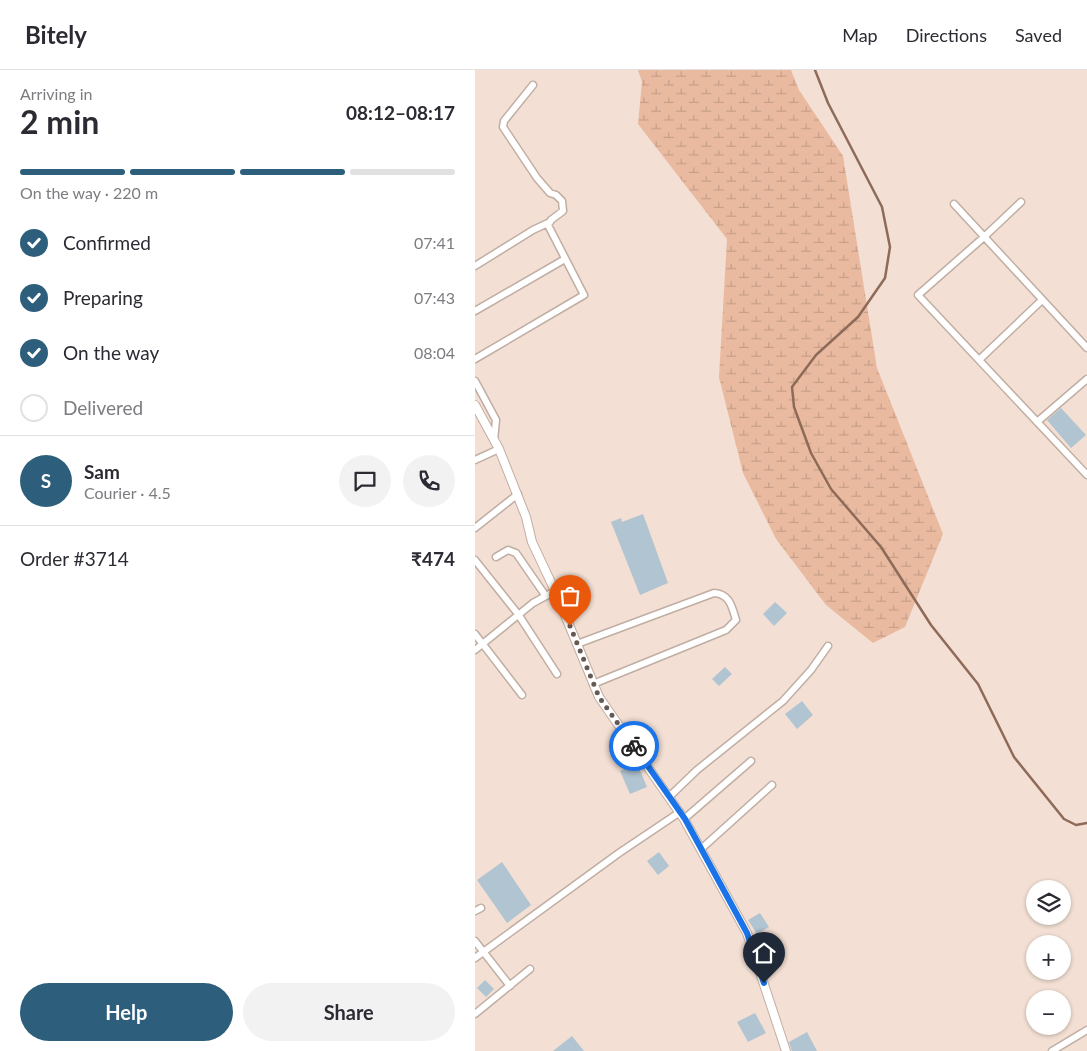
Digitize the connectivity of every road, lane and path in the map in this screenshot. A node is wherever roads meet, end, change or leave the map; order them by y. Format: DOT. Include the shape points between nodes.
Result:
graph roads {
  1 [pos="533,84"];
  2 [pos="1021,202"];
  3 [pos="953,204"];
  4 [pos="550,222"];
  5 [pos="984,237"];
  6 [pos="565,259"];
  7 [pos="475,266"];
  8 [pos="1042,300"];
  9 [pos="475,311"];
  10 [pos="1087,348"];
  11 [pos="475,359"];
  12 [pos="979,360"];
  13 [pos="1087,379"];
  14 [pos="475,381"];
  15 [pos="475,404"];
  16 [pos="483,418"];
  17 [pos="475,421"];
  18 [pos="1037,422"];
  19 [pos="494,440"];
  20 [pos="499,449"];
  21 [pos="475,460"];
  22 [pos="1087,475"];
  23 [pos="517,494"];
  24 [pos="475,528"];
  25 [pos="496,557"];
  26 [pos="475,560"];
  27 [pos="555,591"];
  28 [pos="545,595"];
  29 [pos="519,614"];
  30 [pos="475,634"];
  31 [pos="483,644"];
  32 [pos="577,644"];
  33 [pos="828,646"];
  34 [pos="475,650"];
  35 [pos="557,674"];
  36 [pos="593,684"];
  37 [pos="522,695"];
  38 [pos="751,761"];
  39 [pos="772,785"];
  40 [pos="669,797"];
  41 [pos="682,816"];
  42 [pos="701,849"];
  43 [pos="475,941"];
  44 [pos="483,951"];
  45 [pos="475,958"];
  46 [pos="530,969"];
  47 [pos="510,986"];
  48 [pos="475,1014"];
  49 [pos="1087,1030"];
  50 [pos="786,1051"];
  51 [pos="1052,1051"];
  1 -- 4 [label="street" via="504,121 503,127 537,178 562,201 563,211"];
  2 -- 5 [label="street"];
  3 -- 5 [label="street"];
  4 -- 6 [label="street" via="548,225"];
  4 -- 7 [label="street"];
  5 -- 8 [label="street"];
  5 -- 12 [label="street" via="918,295"];
  6 -- 9 [label="street"];
  6 -- 11 [label="street" via="584,295"];
  8 -- 10 [label="street"];
  8 -- 12 [label="street"];
  12 -- 18 [label="street"];
  13 -- 18 [label="street"];
  14 -- 19 [label="street" via="496,420"];
  15 -- 16 [label="street"];
  16 -- 17 [label="street"];
  16 -- 19 [label="street"];
  18 -- 22 [label="street"];
  19 -- 20 [label="street"];
  20 -- 21 [label="street"];
  20 -- 23 [label="street"];
  23 -- 24 [label="street"];
  23 -- 27 [label="street" via="532,542"];
  25 -- 28 [label="street" via="508,550 516,553"];
  26 -- 29 [label="street"];
  27 -- 28 [label="street"];
  27 -- 32 [label="street"];
  28 -- 29 [label="street"];
  29 -- 31 [label="street"];
  29 -- 35 [label="street"];
  30 -- 31 [label="street"];
  31 -- 34 [label="street"];
  31 -- 37 [label="street"];
  32 -- 36 [label="street"];
  32 -- 36 [label="street" via="714,593 723,593 729,599 736,620 726,630"];
  33 -- 40 [label="street" via="783,701 697,770"];
  36 -- 40 [label="street"];
  38 -- 41 [label="street"];
  39 -- 42 [label="street"];
  40 -- 41 [label="street"];
  41 -- 42 [label="street"];
  41 -- 44 [label="street" via="619,853"];
  42 -- 50 [label="street" via="747,933"];
  43 -- 44 [label="street"];
  44 -- 45 [label="street"];
  44 -- 47 [label="street"];
  46 -- 47 [label="street"];
  47 -- 48 [label="street"];
  49 -- 51 [label="street"];
}
